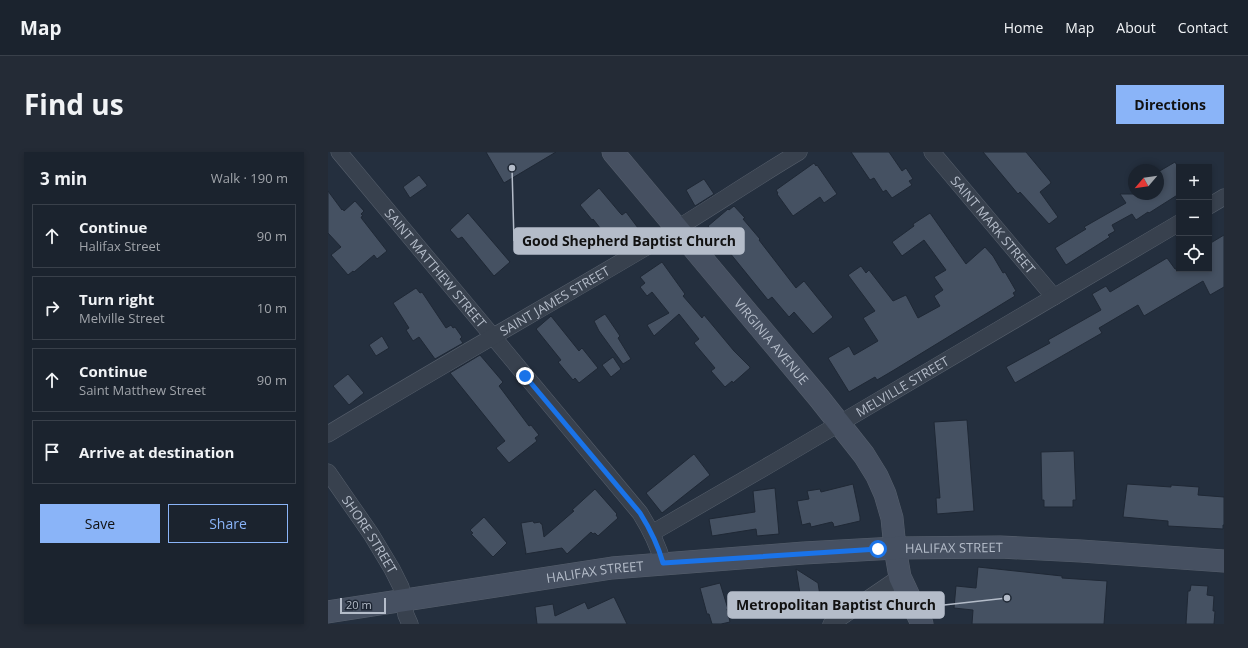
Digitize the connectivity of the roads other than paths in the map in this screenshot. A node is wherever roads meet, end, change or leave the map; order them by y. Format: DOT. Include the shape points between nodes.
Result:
graph roads {
  1 [pos="339,152"];
  2 [pos="613,152"];
  3 [pos="799,152"];
  4 [pos="932,152"];
  5 [pos="1224,197"];
  6 [pos="1212,204"];
  7 [pos="1176,225"];
  8 [pos="676,228"];
  9 [pos="1054,296"];
  10 [pos="493,337"];
  11 [pos="839,423"];
  12 [pos="328,434"];
  13 [pos="328,472"];
  14 [pos="652,533"];
  15 [pos="895,548"];
  16 [pos="1224,561"];
  17 [pos="663,563"];
  18 [pos="900,577"];
  19 [pos="404,600"];
  20 [pos="328,612"];
  21 [pos="410,624"];
  22 [pos="831,624"];
  23 [pos="922,624"];
  1 -- 10 [label="street, SAINT MATTHEW STREET"];
  2 -- 8 [label="main road, VIRGINIA AVENUE"];
  3 -- 8 [label="street, SAINT JAMES STREET"];
  4 -- 9 [label="street, SAINT MARK STREET"];
  5 -- 6 [label="street"];
  7 -- 9 [label="street, MELVILLE STREET"];
  8 -- 10 [label="street, SAINT JAMES STREET"];
  8 -- 11 [label="main road, VIRGINIA AVENUE"];
  9 -- 11 [label="street, MELVILLE STREET"];
  10 -- 12 [label="street, SAINT JAMES STREET"];
  10 -- 14 [label="street, SAINT MATTHEW STREET" via="640,513"];
  11 -- 14 [label="street, MELVILLE STREET"];
  11 -- 15 [label="main road, VIRGINIA AVENUE" via="877,476 892,518"];
  13 -- 19 [label="street, SHORE STREET" via="392,569"];
  14 -- 17 [label="street"];
  15 -- 16 [label="main road, HALIFAX STREET" via="1000,547"];
  15 -- 17 [label="main road, HALIFAX STREET"];
  15 -- 18 [label="main road, VIRGINIA AVENUE"];
  17 -- 19 [label="main road, HALIFAX STREET" via="612,568"];
  18 -- 22 [label="street"];
  18 -- 23 [label="main road, VIRGINIA AVENUE"];
  19 -- 20 [label="main road, HALIFAX STREET"];
  19 -- 21 [label="street, SHORE STREET"];
}
